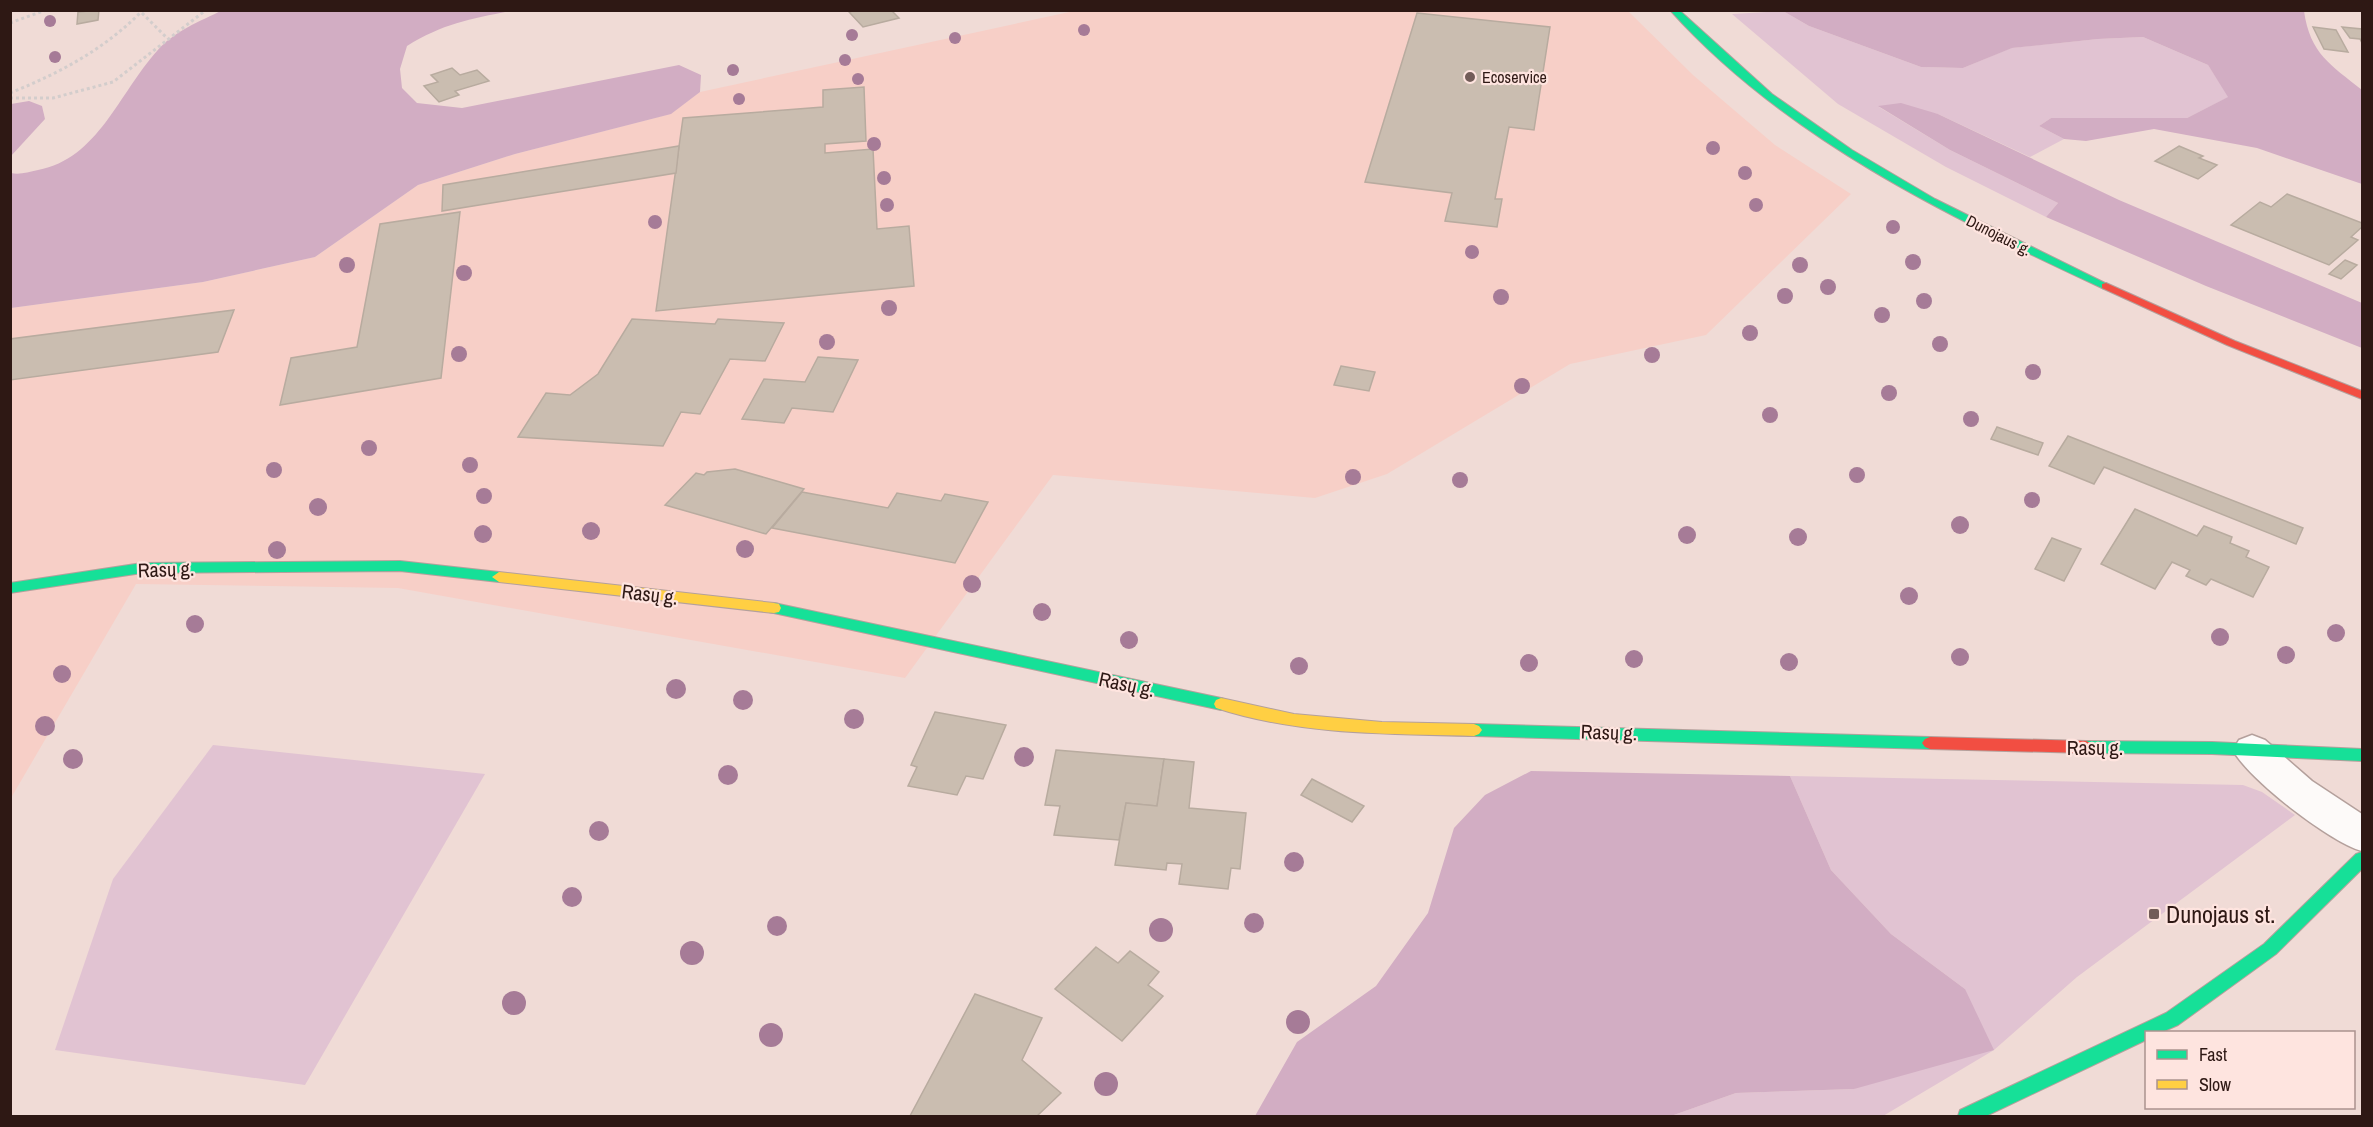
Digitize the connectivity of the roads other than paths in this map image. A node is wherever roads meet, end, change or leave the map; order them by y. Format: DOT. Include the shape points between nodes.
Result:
graph roads {
  1 [pos="1674,10"];
  2 [pos="2362,395"];
  3 [pos="10,588"];
  4 [pos="2252,750"];
  5 [pos="2362,755"];
  6 [pos="2362,835"];
  7 [pos="2362,859"];
  8 [pos="2147,1031"];
  9 [pos="2145,1032"];
  10 [pos="1967,1116"];
  1 -- 2 [label="street, Dunojaus g." via="1786,109 1837,145 1932,201 2176,319"];
  3 -- 4 [label="street, Rasų g." via="142,568 400,566 781,609 1294,720 1382,728"];
  4 -- 5 [label="street, Rasų g."];
  4 -- 6 [label="street" via="2299,792"];
  7 -- 8 [label="street" via="2270,949 2172,1019"];
  9 -- 10 [label="street"];
}
